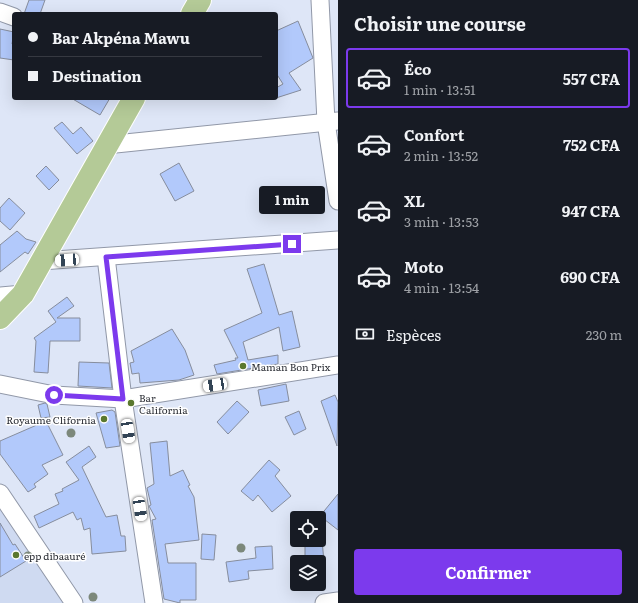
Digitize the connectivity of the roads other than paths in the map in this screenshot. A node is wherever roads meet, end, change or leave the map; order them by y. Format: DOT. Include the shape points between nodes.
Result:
graph roads {
  1 [pos="200,0"];
  2 [pos="320,0"];
  3 [pos="0,12"];
  4 [pos="193,12"];
  5 [pos="12,16"];
  6 [pos="133,100"];
  7 [pos="332,122"];
  8 [pos="106,145"];
  9 [pos="338,201"];
  10 [pos="338,240"];
  11 [pos="106,257"];
  12 [pos="41,261"];
  13 [pos="23,294"];
  14 [pos="0,296"];
  15 [pos="0,318"];
  16 [pos="338,365"];
  17 [pos="0,384"];
  18 [pos="123,399"];
  19 [pos="0,494"];
  20 [pos="338,601"];
  21 [pos="74,603"];
  22 [pos="154,603"];
  23 [pos="324,603"];
  1 -- 4 [label="main road"];
  2 -- 7 [label="street"];
  3 -- 5 [label="street"];
  6 -- 8 [label="main road"];
  7 -- 8 [label="street"];
  7 -- 9 [label="street"];
  8 -- 12 [label="main road"];
  10 -- 11 [label="street"];
  11 -- 12 [label="street"];
  11 -- 18 [label="street"];
  12 -- 13 [label="main road"];
  13 -- 14 [label="street"];
  13 -- 15 [label="main road"];
  16 -- 18 [label="street"];
  17 -- 18 [label="street" via="54,395"];
  18 -- 22 [label="street"];
  19 -- 21 [label="street"];
  20 -- 23 [label="street"];
}
